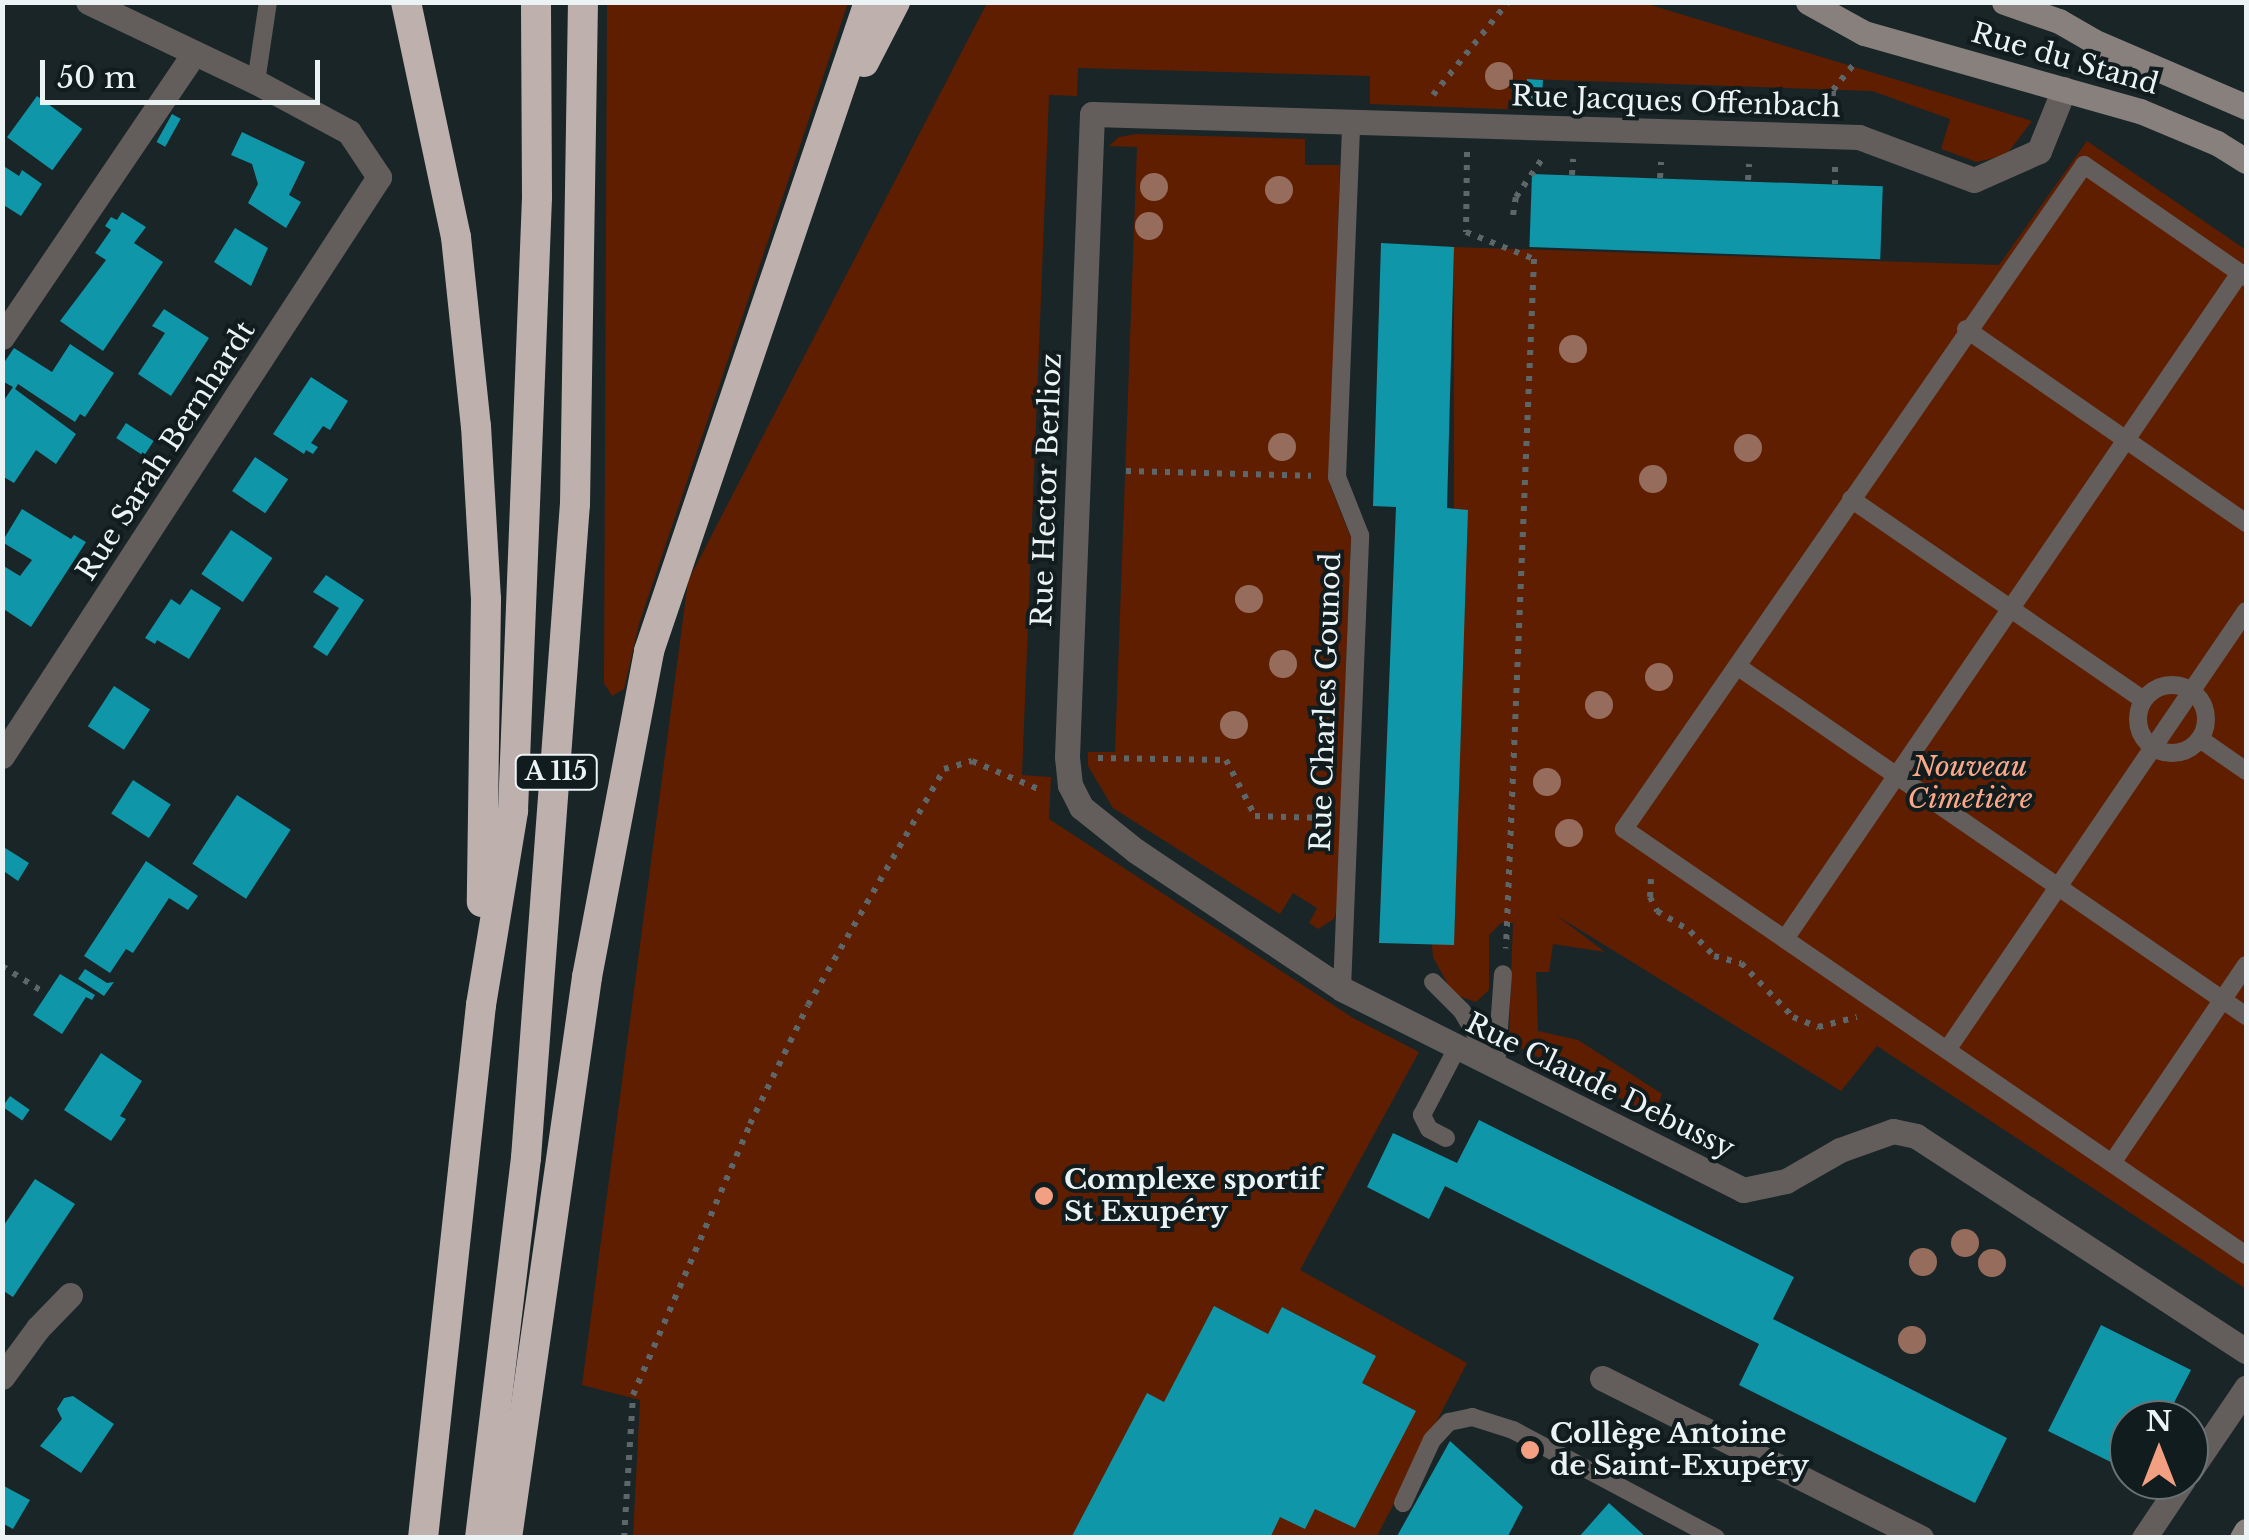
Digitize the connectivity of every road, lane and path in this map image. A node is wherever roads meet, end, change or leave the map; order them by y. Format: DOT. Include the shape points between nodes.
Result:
graph roads {
  1 [pos="88,2"];
  2 [pos="268,2"];
  3 [pos="406,2"];
  4 [pos="536,2"];
  5 [pos="583,2"];
  6 [pos="869,2"];
  7 [pos="895,2"];
  8 [pos="1508,2"];
  9 [pos="2004,2"];
  10 [pos="1816,4"];
  11 [pos="1864,33"];
  12 [pos="194,53"];
  13 [pos="256,82"];
  14 [pos="2064,89"];
  15 [pos="2246,107"];
  16 [pos="1350,122"];
  17 [pos="1410,124"];
  18 [pos="1831,136"];
  19 [pos="823,139"];
  20 [pos="1467,146"];
  21 [pos="1573,159"];
  22 [pos="1592,159"];
  23 [pos="1648,161"];
  24 [pos="2246,161"];
  25 [pos="1661,162"];
  26 [pos="1680,162"];
  27 [pos="1736,164"];
  28 [pos="1748,164"];
  29 [pos="1767,165"];
  30 [pos="1824,167"];
  31 [pos="1835,167"];
  32 [pos="1849,168"];
  33 [pos="1572,175"];
  34 [pos="1660,178"];
  35 [pos="1748,180"];
  36 [pos="1835,184"];
  37 [pos="1514,215"];
  38 [pos="2243,275"];
  39 [pos="1966,330"];
  40 [pos="2,337"];
  41 [pos="2126,440"];
  42 [pos="1126,471"];
  43 [pos="1337,477"];
  44 [pos="1851,499"];
  45 [pos="2246,522"];
  46 [pos="2011,609"];
  47 [pos="2246,611"];
  48 [pos="1738,666"];
  49 [pos="2192,692"];
  50 [pos="2143,700"];
  51 [pos="2200,739"];
  52 [pos="2153,748"];
  53 [pos="2,756"];
  54 [pos="1067,757"];
  55 [pos="2246,771"];
  56 [pos="1897,775"];
  57 [pos="1081,807"];
  58 [pos="1349,818"];
  59 [pos="1662,854"];
  60 [pos="2059,887"];
  61 [pos="1785,939"];
  62 [pos="2246,965"];
  63 [pos="2,966"];
  64 [pos="1503,974"];
  65 [pos="1434,982"];
  66 [pos="1342,988"];
  67 [pos="40,990"];
  68 [pos="1874,1000"];
  69 [pos="2223,1000"];
  70 [pos="481,1006"];
  71 [pos="2246,1016"];
  72 [pos="1457,1048"];
  73 [pos="1947,1050"];
  74 [pos="1496,1070"];
  75 [pos="1446,1138"];
  76 [pos="2112,1162"];
  77 [pos="2246,1255"];
  78 [pos="70,1295"];
  79 [pos="2246,1351"];
  80 [pos="2,1378"];
  81 [pos="1602,1378"];
  82 [pos="2246,1388"];
  83 [pos="2209,1443"];
  84 [pos="2170,1500"];
  85 [pos="1403,1503"];
  86 [pos="2246,1531"];
  87 [pos="422,1538"];
  88 [pos="480,1538"];
  89 [pos="507,1538"];
  90 [pos="624,1538"];
  91 [pos="1716,1538"];
  92 [pos="1922,1538"];
  93 [pos="2144,1538"];
  94 [pos="2242,1538"];
  1 -- 12 [label="street"];
  2 -- 13 [label="lane"];
  3 -- 70 [label="highway" via="456,236 476,426 486,600"];
  4 -- 70 [label="highway, A 115" via="536,197 513,811"];
  5 -- 88 [label="highway, A 115" via="572,543 526,1158"];
  6 -- 19 [label="highway"];
  7 -- 19 [label="highway"];
  8 -- 17 [label="path"];
  9 -- 15 [label="street, Rue du Stand"];
  10 -- 11 [label="street, Rue du Stand"];
  11 -- 14 [label="street, Rue du Stand"];
  11 -- 18 [label="path" via="1856,64 1834,90"];
  12 -- 13 [label="street"];
  12 -- 40 [label="street"];
  13 -- 53 [label="street, Rue Sarah Bernhardt" via="349,132 378,177"];
  14 -- 18 [label="street, Rue Jacques Offenbach" via="2039,150 1974,180 1858,138"];
  14 -- 24 [label="street, Rue du Stand" via="2178,125"];
  16 -- 17 [label="street, Rue Jacques Offenbach"];
  16 -- 43 [label="lane, Rue Charles Gounod"];
  16 -- 54 [label="street, Rue Hector Berlioz" via="1092,114"];
  17 -- 18 [label="street, Rue Jacques Offenbach"];
  19 -- 89 [label="highway" via="649,651 588,977"];
  20 -- 64 [label="path" via="1466,232 1534,259"];
  21 -- 22 [label="path"];
  21 -- 33 [label="path"];
  21 -- 37 [label="path" via="1542,158 1516,197"];
  23 -- 25 [label="path"];
  25 -- 26 [label="path"];
  25 -- 34 [label="path"];
  27 -- 28 [label="path"];
  28 -- 29 [label="path"];
  28 -- 35 [label="path"];
  30 -- 31 [label="path"];
  31 -- 32 [label="path"];
  31 -- 36 [label="path"];
  38 -- 39 [label="lane" via="2084,166"];
  38 -- 41 [label="lane"];
  39 -- 41 [label="lane"];
  39 -- 44 [label="lane"];
  41 -- 45 [label="lane"];
  41 -- 46 [label="lane"];
  42 -- 43 [label="path"];
  43 -- 58 [label="lane, Rue Charles Gounod" via="1360,534"];
  44 -- 46 [label="lane"];
  44 -- 48 [label="lane"];
  46 -- 50 [label="lane"];
  46 -- 56 [label="lane"];
  47 -- 49 [label="lane"];
  48 -- 56 [label="lane"];
  48 -- 59 [label="lane" via="1624,829"];
  49 -- 50 [label="lane" via="2175,685"];
  49 -- 51 [label="lane" via="2206,722"];
  49 -- 52 [label="lane"];
  50 -- 52 [label="lane" via="2137,717"];
  51 -- 52 [label="lane" via="2170,754"];
  51 -- 55 [label="lane"];
  52 -- 60 [label="lane"];
  54 -- 57 [label="street, Rue Hector Berlioz"];
  54 -- 58 [label="path" via="1226,760 1254,816"];
  56 -- 60 [label="lane"];
  56 -- 61 [label="lane"];
  57 -- 66 [label="street"];
  57 -- 90 [label="path" via="972,761 944,769 808,1006 632,1395"];
  58 -- 66 [label="lane, Rue Charles Gounod"];
  59 -- 61 [label="lane"];
  59 -- 68 [label="path" via="1650,880 1657,910 1714,956 1741,963 1793,1016 1818,1026 1848,1023"];
  60 -- 69 [label="lane"];
  60 -- 73 [label="lane"];
  61 -- 68 [label="lane"];
  62 -- 69 [label="lane"];
  63 -- 67 [label="path"];
  64 -- 74 [label="lane"];
  65 -- 74 [label="lane" via="1462,1011"];
  66 -- 72 [label="street, Rue Claude Debussy"];
  68 -- 73 [label="lane"];
  69 -- 71 [label="lane"];
  69 -- 76 [label="lane"];
  70 -- 87 [label="highway, A 115"];
  72 -- 74 [label="street, Rue Claude Debussy"];
  72 -- 75 [label="lane" via="1422,1114 1428,1129"];
  73 -- 76 [label="lane"];
  74 -- 79 [label="street, Rue Claude Debussy" via="1743,1190 1786,1181 1840,1150 1894,1131 1916,1136"];
  76 -- 77 [label="lane"];
  78 -- 80 [label="street"];
  81 -- 92 [label="street"];
  82 -- 83 [label="street"];
  84 -- 93 [label="street"];
  85 -- 91 [label="lane" via="1432,1440 1448,1422 1472,1417 1513,1430"];
  86 -- 94 [label="street"];
}
